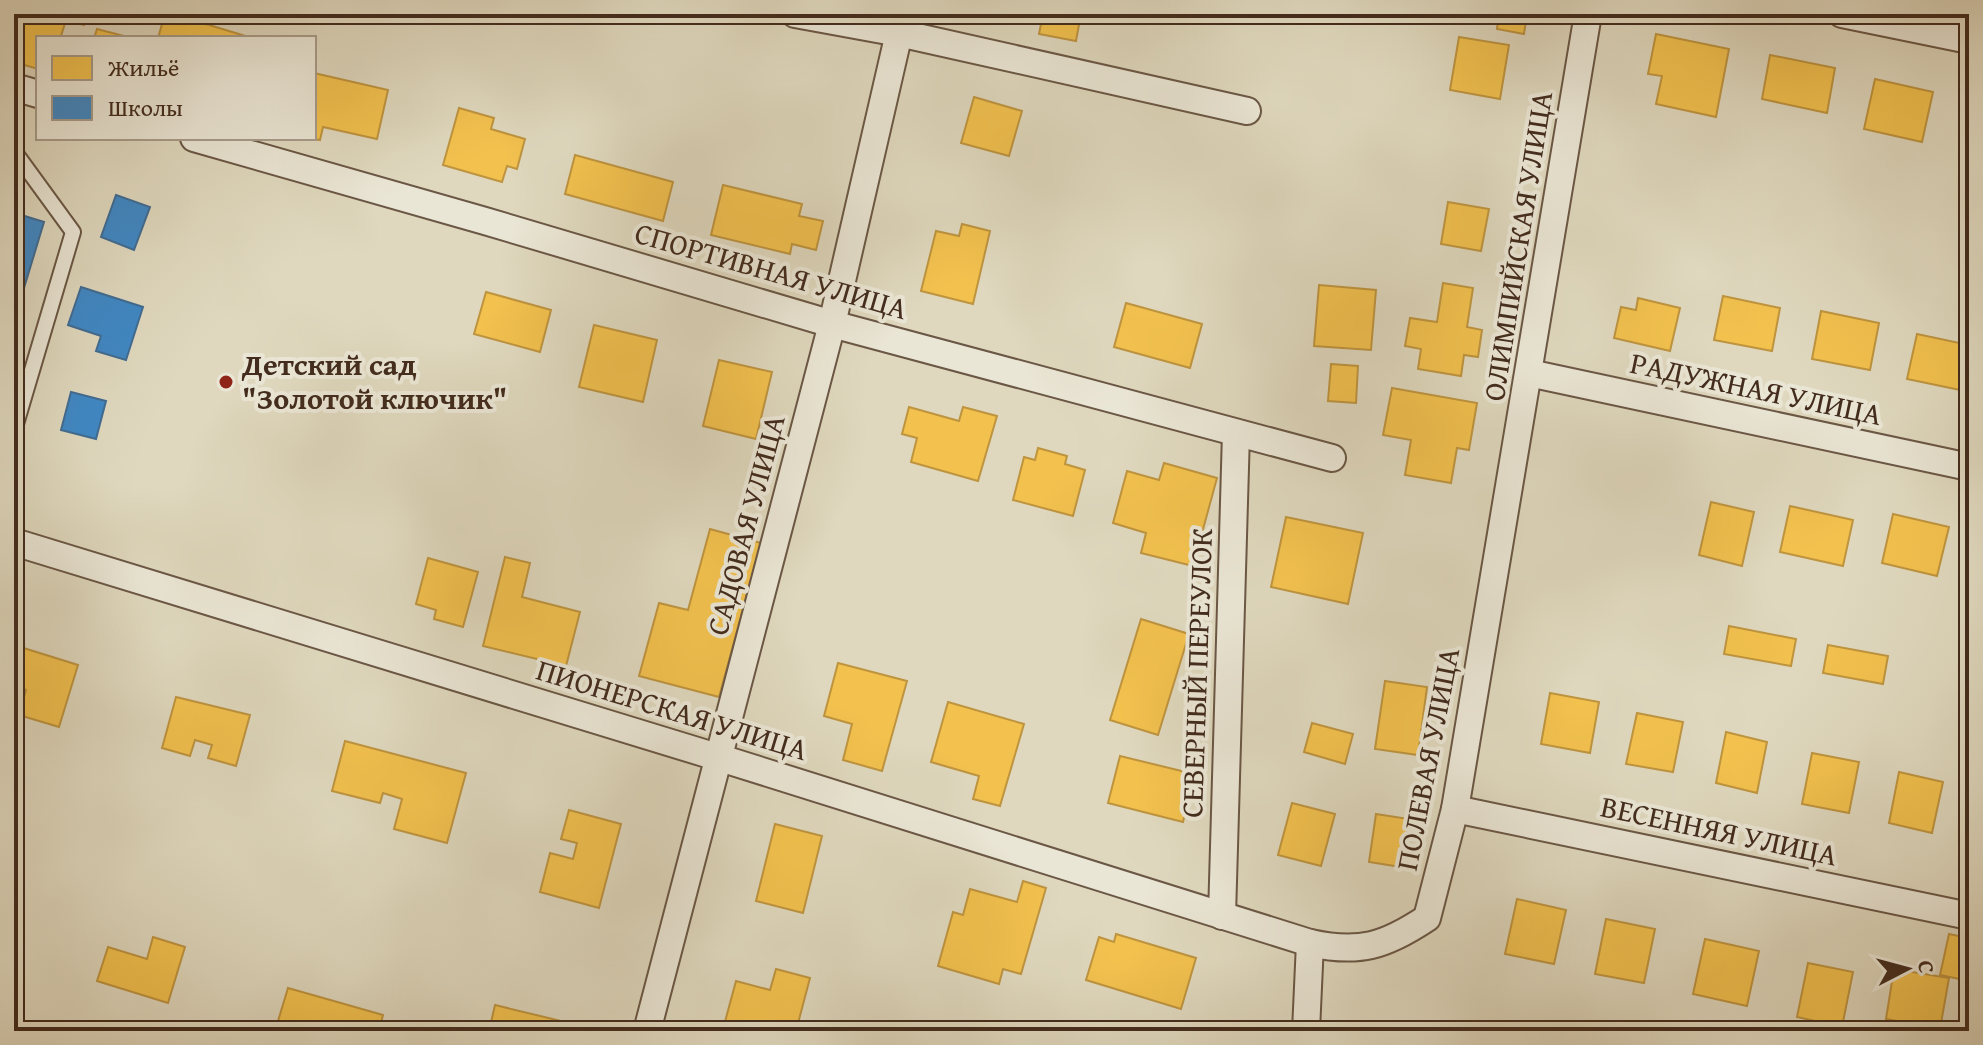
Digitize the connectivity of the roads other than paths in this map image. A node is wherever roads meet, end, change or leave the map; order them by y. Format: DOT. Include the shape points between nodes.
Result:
graph roads {
  1 [pos="795,14"];
  2 [pos="1588,14"];
  3 [pos="1842,14"];
  4 [pos="899,33"];
  5 [pos="1969,40"];
  6 [pos="14,87"];
  7 [pos="36,93"];
  8 [pos="1247,111"];
  9 [pos="201,140"];
  10 [pos="14,151"];
  11 [pos="832,324"];
  12 [pos="1529,373"];
  13 [pos="14,431"];
  14 [pos="1236,433"];
  15 [pos="1332,458"];
  16 [pos="1969,467"];
  17 [pos="1510,488"];
  18 [pos="14,542"];
  19 [pos="717,757"];
  20 [pos="1455,809"];
  21 [pos="1222,916"];
  22 [pos="1969,916"];
  23 [pos="1310,943"];
  24 [pos="647,1031"];
  25 [pos="1306,1031"];
  1 -- 4 [label="street"];
  2 -- 12 [label="street, ОЛИМПИЙСКАЯ УЛИЦА"];
  3 -- 5 [label="street"];
  4 -- 8 [label="street"];
  4 -- 11 [label="street, САДОВАЯ УЛИЦА"];
  6 -- 7 [label="street"];
  9 -- 11 [label="street, СПОРТИВНАЯ УЛИЦА"];
  10 -- 13 [label="lane" via="73,232"];
  11 -- 14 [label="street, СПОРТИВНАЯ УЛИЦА"];
  11 -- 19 [label="street, САДОВАЯ УЛИЦА"];
  12 -- 16 [label="street, РАДУЖНАЯ УЛИЦА"];
  12 -- 17 [label="street, ОЛИМПИЙСКАЯ УЛИЦА"];
  14 -- 15 [label="street, СПОРТИВНАЯ УЛИЦА"];
  14 -- 21 [label="street, СЕВЕРНЫЙ ПЕРЕУЛОК"];
  17 -- 20 [label="street, ПОЛЕВАЯ УЛИЦА"];
  18 -- 19 [label="street, ПИОНЕРСКАЯ УЛИЦА"];
  19 -- 21 [label="street, ПИОНЕРСКАЯ УЛИЦА"];
  19 -- 24 [label="street, САДОВАЯ УЛИЦА"];
  20 -- 22 [label="street, ВЕСЕННЯЯ УЛИЦА"];
  20 -- 23 [label="street, ПОЛЕВАЯ УЛИЦА" via="1427,918 1398,938 1365,947 1337,949"];
  21 -- 23 [label="street, ПИОНЕРСКАЯ УЛИЦА"];
  23 -- 25 [label="street"];
}
